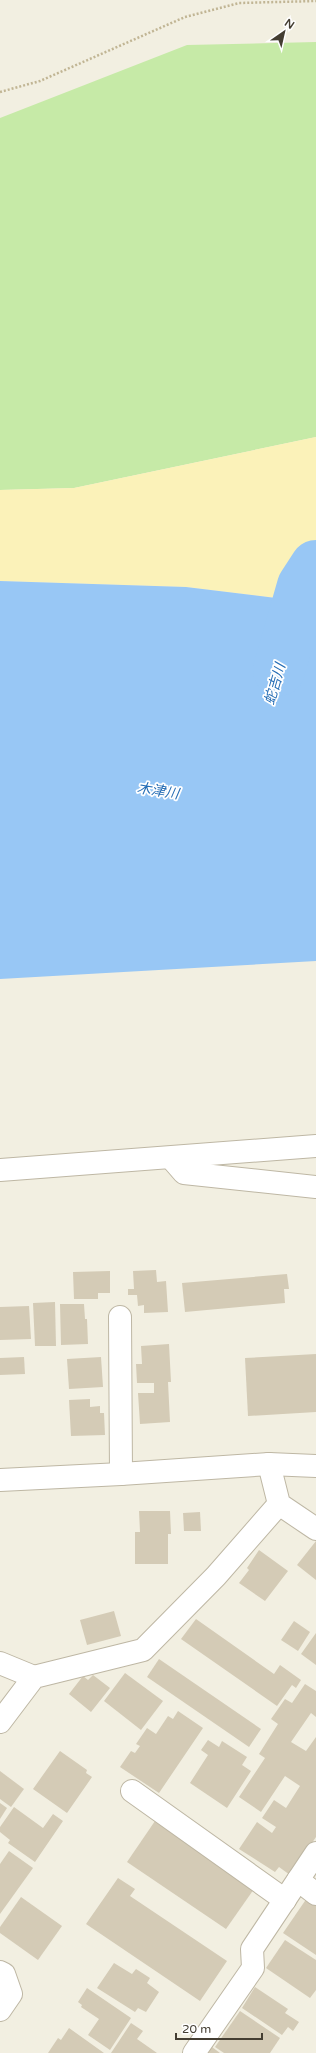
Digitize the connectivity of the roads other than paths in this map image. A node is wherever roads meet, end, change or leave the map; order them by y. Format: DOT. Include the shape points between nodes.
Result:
graph roads {
  1 [pos="316,1146"];
  2 [pos="171,1158"];
  3 [pos="0,1170"];
  4 [pos="316,1187"];
  5 [pos="120,1317"];
  6 [pos="269,1464"];
  7 [pos="316,1466"];
  8 [pos="121,1474"];
  9 [pos="0,1480"];
  10 [pos="279,1504"];
  11 [pos="316,1529"];
  12 [pos="0,1663"];
  13 [pos="34,1677"];
  14 [pos="0,1722"];
  15 [pos="132,1791"];
  16 [pos="316,1853"];
  17 [pos="298,1880"];
  18 [pos="316,1894"];
  19 [pos="285,1900"];
  20 [pos="0,1972"];
  21 [pos="0,2010"];
  22 [pos="194,2053"];
  1 -- 2 [label="street"];
  2 -- 3 [label="street"];
  2 -- 4 [label="street" via="184,1173"];
  5 -- 8 [label="street"];
  6 -- 7 [label="street"];
  6 -- 8 [label="street"];
  6 -- 10 [label="street"];
  8 -- 9 [label="street"];
  10 -- 11 [label="street"];
  10 -- 13 [label="street" via="216,1576 143,1650"];
  12 -- 13 [label="street"];
  13 -- 14 [label="street"];
  15 -- 19 [label="street"];
  16 -- 17 [label="street"];
  17 -- 18 [label="street"];
  17 -- 19 [label="street"];
  19 -- 22 [label="street" via="252,1948 253,1968"];
  20 -- 21 [label="street" via="4,1974 11,1994"];
}
